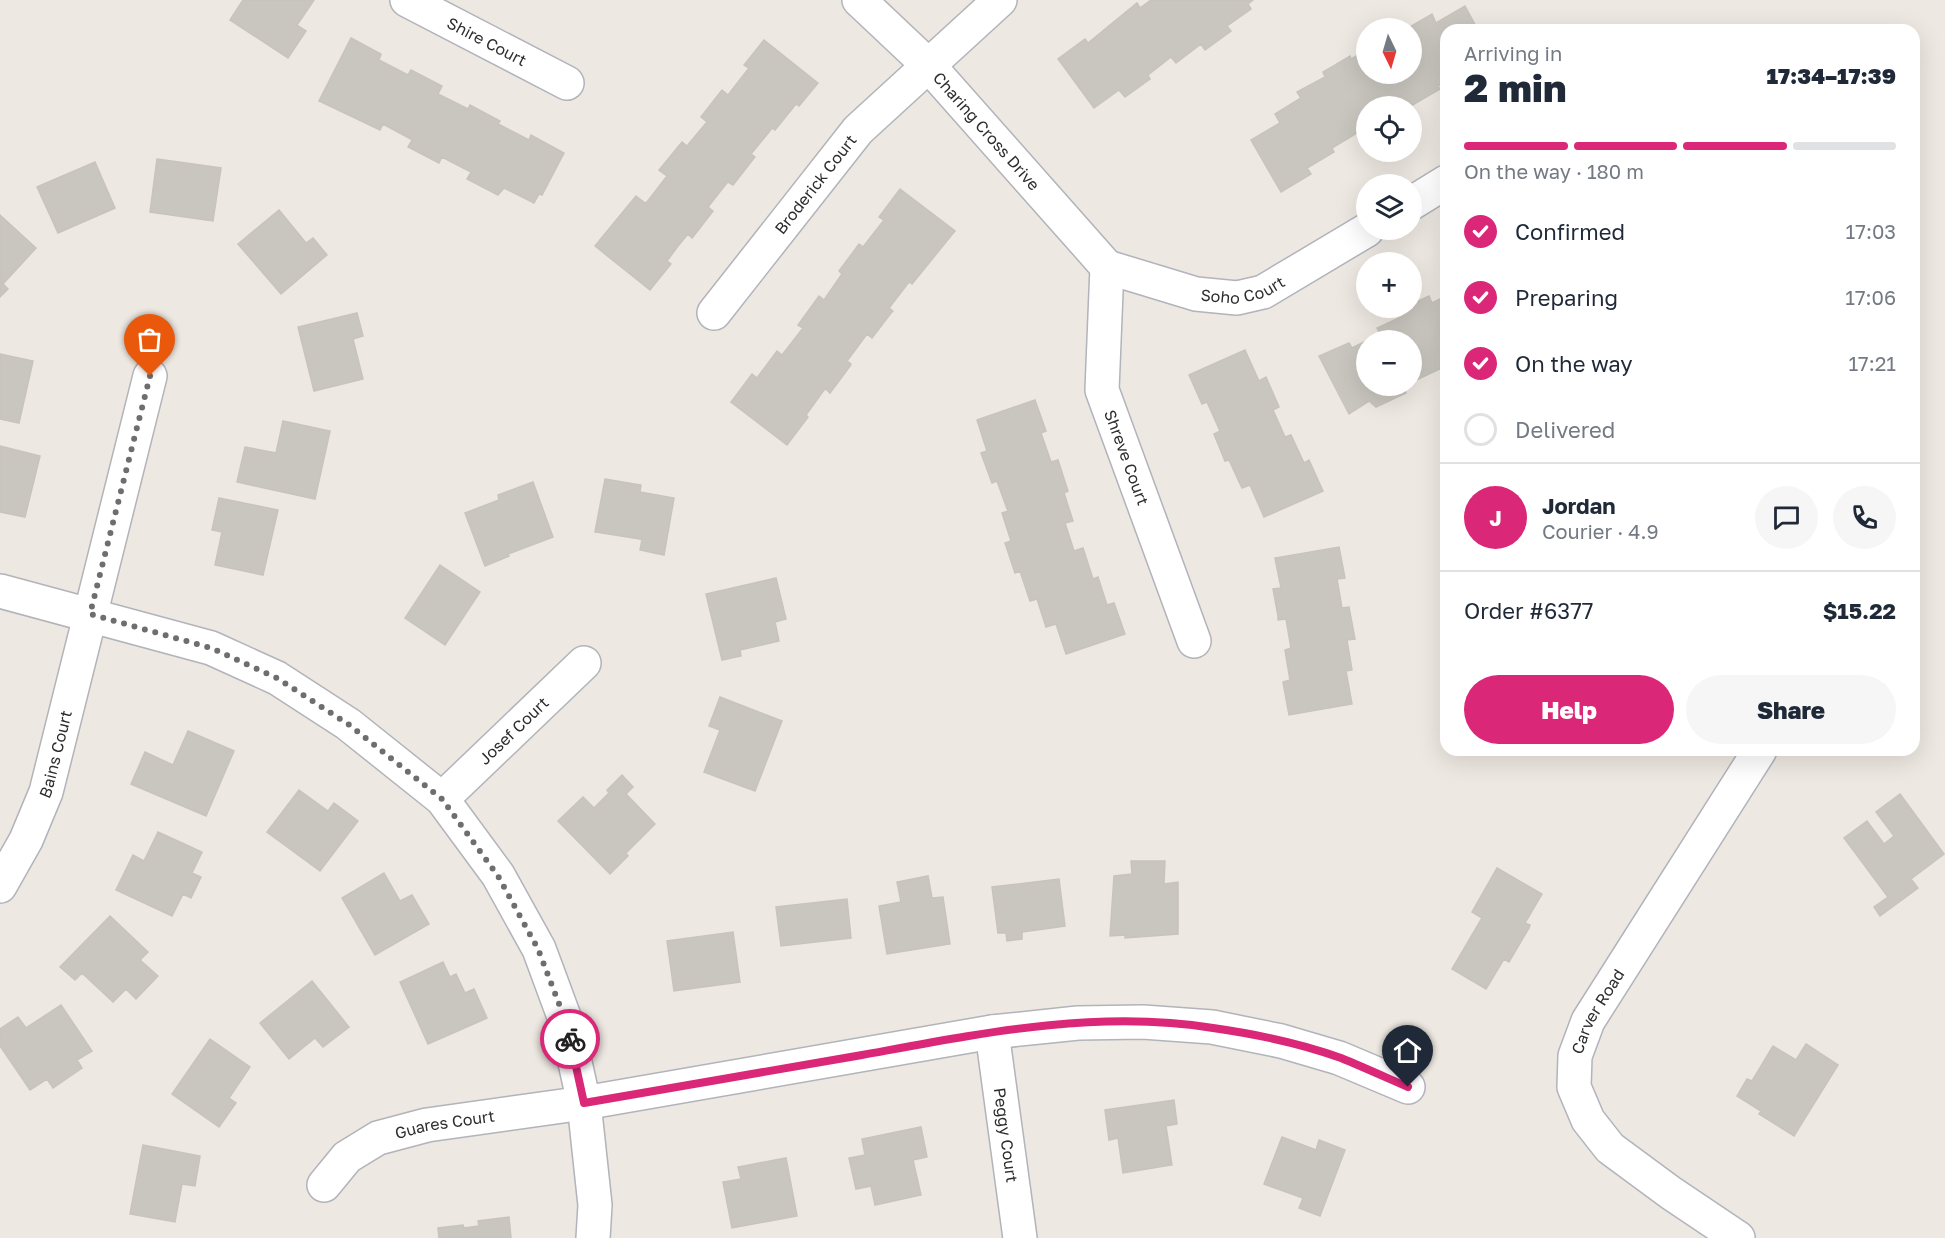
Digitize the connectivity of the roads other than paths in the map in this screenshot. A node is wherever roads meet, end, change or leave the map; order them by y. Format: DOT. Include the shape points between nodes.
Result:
graph roads {
  1 [pos="407,0"];
  2 [pos="859,0"];
  3 [pos="1000,0"];
  4 [pos="929,66"];
  5 [pos="567,83"];
  6 [pos="1440,186"];
  7 [pos="1422,197"];
  8 [pos="1356,237"];
  9 [pos="1107,267"];
  10 [pos="714,314"];
  11 [pos="150,376"];
  12 [pos="0,591"];
  13 [pos="90,614"];
  14 [pos="1194,641"];
  15 [pos="584,663"];
  16 [pos="1756,756"];
  17 [pos="442,799"];
  18 [pos="0,886"];
  19 [pos="992,1032"];
  20 [pos="1408,1087"];
  21 [pos="584,1103"];
  22 [pos="324,1185"];
  23 [pos="593,1238"];
  24 [pos="1020,1238"];
  25 [pos="1738,1238"];
  1 -- 5 [label="street, Shire Court"];
  2 -- 4 [label="street, Charing Cross Drive"];
  3 -- 4 [label="street, Broderick Court"];
  4 -- 9 [label="street, Charing Cross Drive"];
  4 -- 10 [label="street, Broderick Court" via="858,130"];
  6 -- 7 [label="street"];
  8 -- 9 [label="street, Soho Court" via="1263,292 1237,297 1196,294"];
  9 -- 14 [label="street, Shreve Court" via="1102,390"];
  11 -- 13 [label="street, Bains Court"];
  12 -- 13 [label="street"];
  13 -- 17 [label="street" via="211,648 277,678 348,724"];
  13 -- 18 [label="street, Bains Court" via="46,792 26,840"];
  15 -- 17 [label="street, Josef Court"];
  16 -- 25 [label="street, Carver Road" via="1588,1021 1575,1056 1574,1087 1588,1120 1610,1148"];
  17 -- 21 [label="street" via="498,876 538,949 566,1022"];
  19 -- 20 [label="street" via="1089,1023 1212,1027 1339,1058"];
  19 -- 21 [label="street"];
  19 -- 24 [label="street, Peggy Court"];
  21 -- 22 [label="street, Guares Court" via="427,1125 378,1138 347,1157"];
  21 -- 23 [label="street" via="595,1205"];
}
